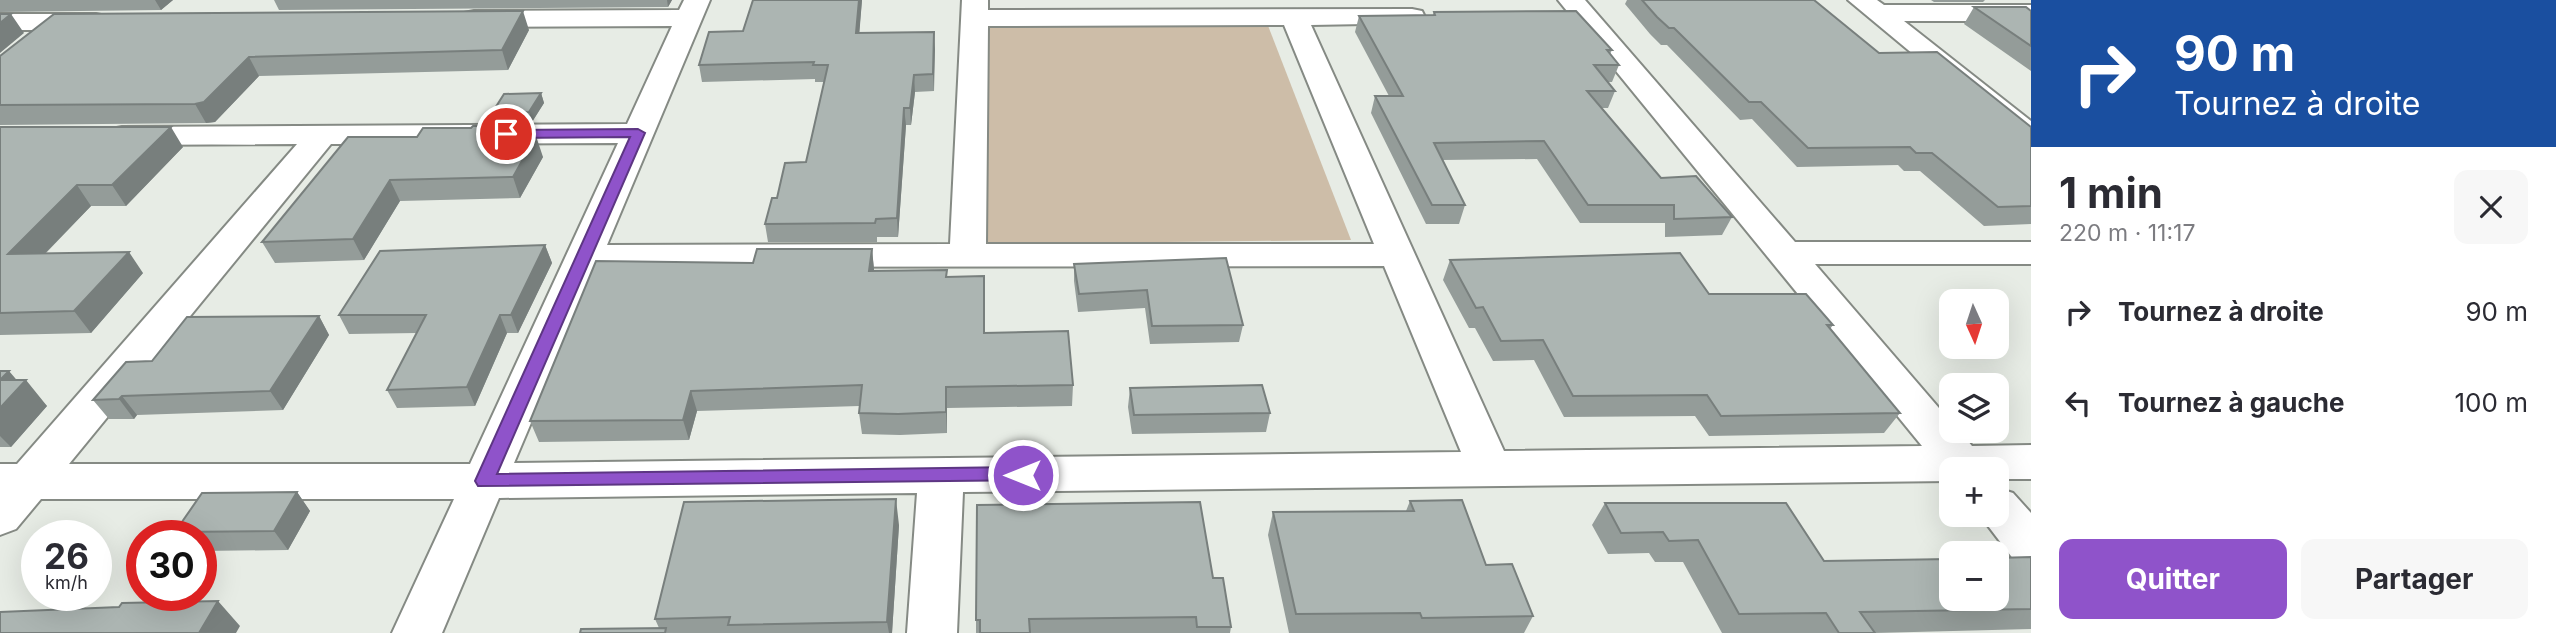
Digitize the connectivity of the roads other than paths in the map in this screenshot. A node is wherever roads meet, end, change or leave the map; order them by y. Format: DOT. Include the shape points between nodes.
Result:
graph roads {
  1 [pos="1869,6"];
  2 [pos="693,9"];
  3 [pos="974,9"];
  4 [pos="1571,11"];
  5 [pos="2031,12"];
  6 [pos="1433,17"];
  7 [pos="1294,18"];
  8 [pos="452,19"];
  9 [pos="126,21"];
  10 [pos="0,22"];
  11 [pos="58,22"];
  12 [pos="29,46"];
  13 [pos="638,133"];
  14 [pos="322,135"];
  15 [pos="94,136"];
  16 [pos="2031,136"];
  17 [pos="1785,253"];
  18 [pos="2031,253"];
  19 [pos="1397,255"];
  20 [pos="584,256"];
  21 [pos="968,256"];
  22 [pos="1956,457"];
  23 [pos="2031,462"];
  24 [pos="2009,463"];
  25 [pos="1939,466"];
  26 [pos="1490,469"];
  27 [pos="941,475"];
  28 [pos="484,481"];
  29 [pos="15,482"];
  30 [pos="0,516"];
  31 [pos="2009,520"];
  32 [pos="2031,546"];
  33 [pos="417,633"];
  34 [pos="932,633"];
  1 -- 5 [label="street"];
  1 -- 16 [label="street"];
  2 -- 8 [label="street"];
  2 -- 13 [label="street"];
  3 -- 7 [label="street"];
  3 -- 21 [label="street"];
  4 -- 17 [label="street"];
  6 -- 7 [label="street"];
  7 -- 19 [label="street"];
  9 -- 11 [label="street"];
  10 -- 11 [label="street"];
  11 -- 12 [label="street"];
  13 -- 14 [label="street"];
  13 -- 20 [label="street"];
  14 -- 15 [label="street"];
  14 -- 29 [label="street"];
  17 -- 18 [label="street"];
  17 -- 22 [label="street"];
  19 -- 21 [label="street"];
  19 -- 26 [label="street"];
  20 -- 21 [label="street"];
  20 -- 28 [label="street"];
  23 -- 24 [label="street"];
  25 -- 26 [label="street"];
  26 -- 27 [label="street"];
  27 -- 28 [label="street"];
  27 -- 34 [label="street"];
  28 -- 29 [label="street"];
  28 -- 33 [label="street"];
  29 -- 30 [label="street"];
  31 -- 32 [label="street"];
}
